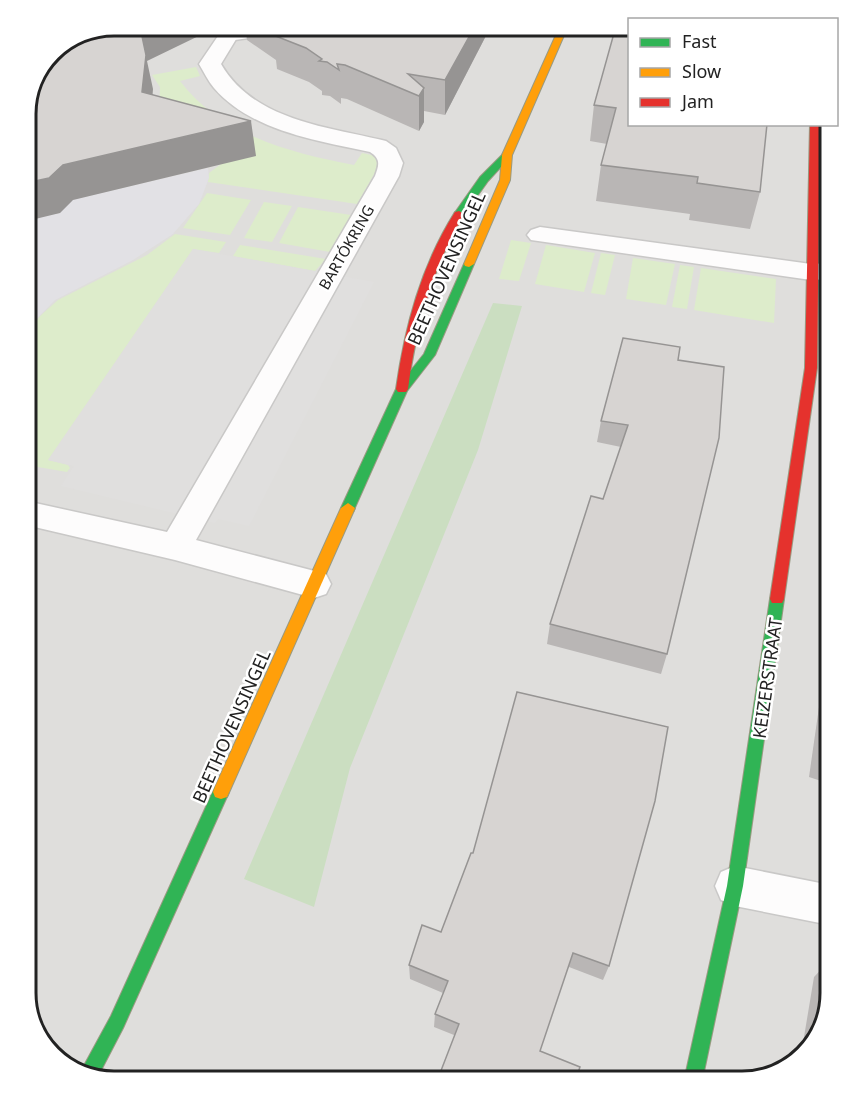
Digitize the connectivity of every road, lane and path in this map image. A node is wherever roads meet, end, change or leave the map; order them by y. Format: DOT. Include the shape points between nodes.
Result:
graph roads {
  1 [pos="223,36"];
  2 [pos="560,36"];
  3 [pos="815,126"];
  4 [pos="507,155"];
  5 [pos="540,235"];
  6 [pos="820,246"];
  7 [pos="820,271"];
  8 [pos="820,281"];
  9 [pos="402,389"];
  10 [pos="36,515"];
  11 [pos="175,547"];
  12 [pos="314,584"];
  13 [pos="735,886"];
  14 [pos="820,903"];
  15 [pos="92,1068"];
  16 [pos="695,1071"];
  1 -- 11 [label="street, BARTÓKRING" via="210,64 230,90 282,122 378,146 388,153 391,163"];
  2 -- 4 [label="street, BEETHOVENSINGEL"];
  3 -- 6 [label="street, KEIZERSTRAAT"];
  4 -- 9 [label="street, BEETHOVENSINGEL" via="505,180 429,355"];
  4 -- 9 [label="street, BEETHOVENSINGEL" via="484,177 452,224 428,270 405,351"];
  5 -- 7 [label="street"];
  8 -- 13 [label="street, KEIZERSTRAAT" via="811,368"];
  9 -- 12 [label="street, BEETHOVENSINGEL"];
  10 -- 11 [label="street"];
  11 -- 12 [label="street"];
  12 -- 15 [label="street, BEETHOVENSINGEL" via="117,1022"];
  13 -- 14 [label="street"];
  13 -- 16 [label="street, KEIZERSTRAAT"];
}
